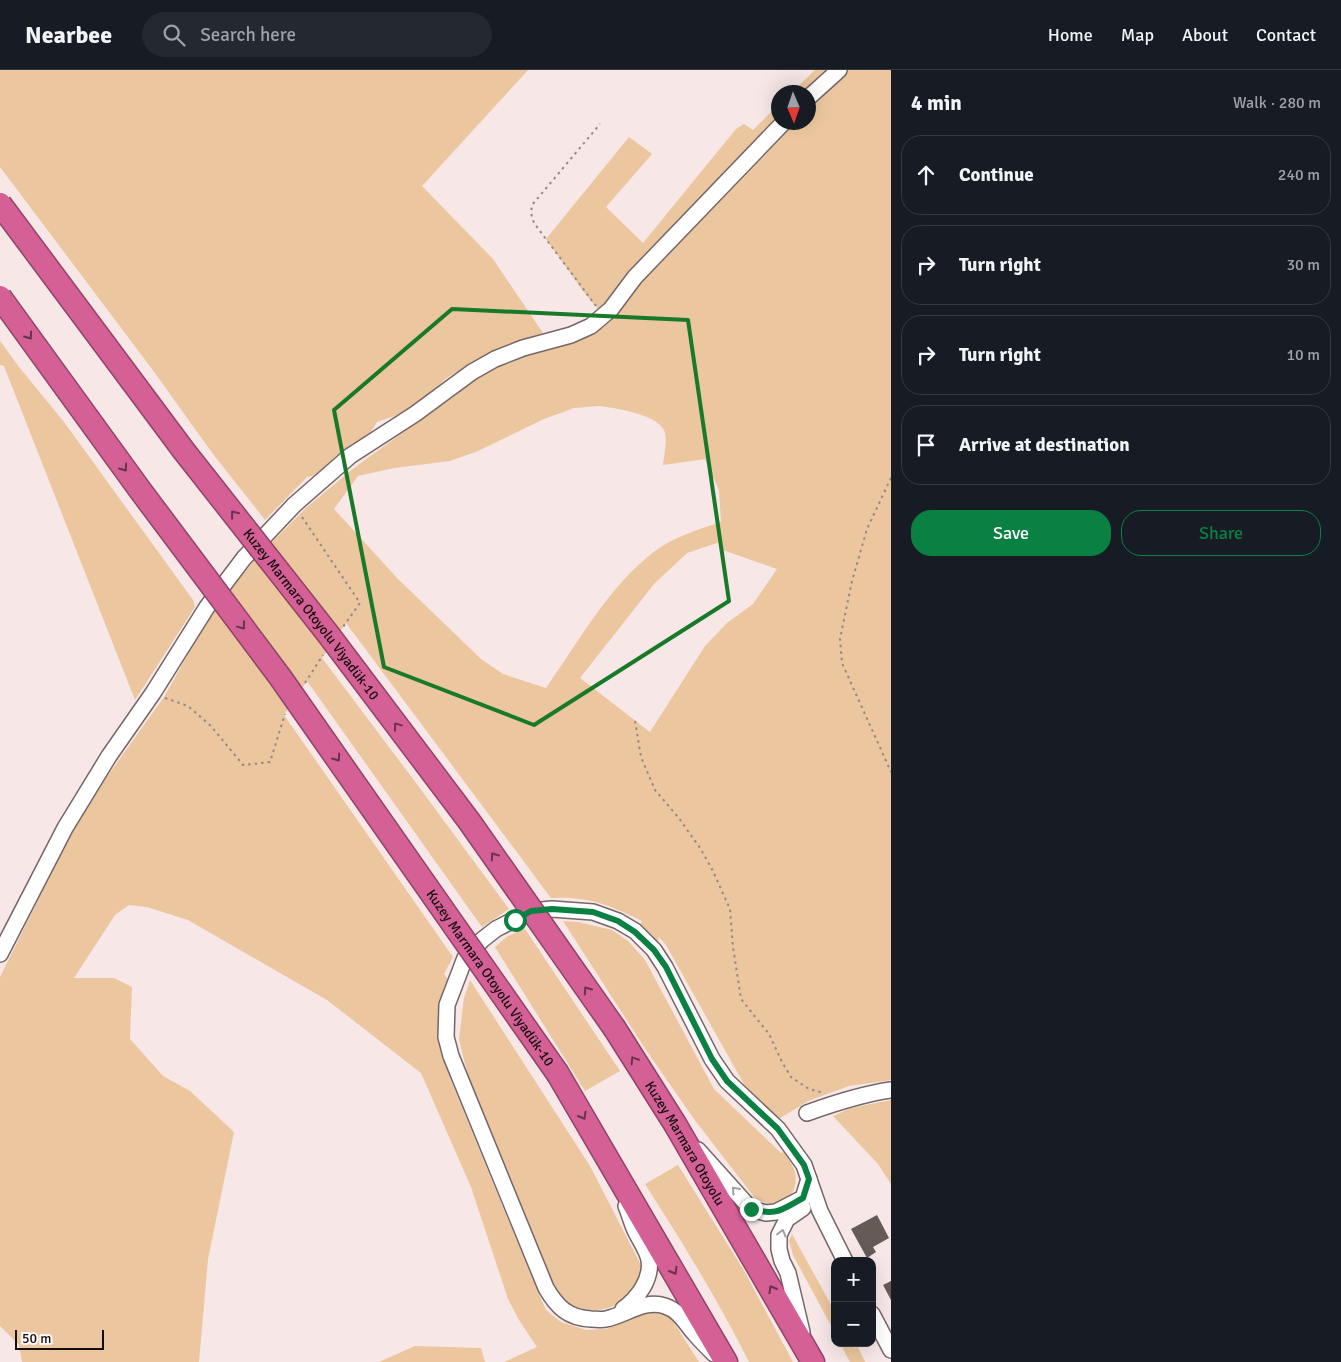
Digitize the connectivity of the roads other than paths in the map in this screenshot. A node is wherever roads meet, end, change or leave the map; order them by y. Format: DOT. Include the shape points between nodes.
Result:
graph roads {
  1 [pos="839,70"];
  2 [pos="816,91"];
  3 [pos="776,130"];
  4 [pos="0,204"];
  5 [pos="0,297"];
  6 [pos="0,954"];
  7 [pos="615,1030"];
  8 [pos="891,1090"];
  9 [pos="808,1114"];
  10 [pos="675,1124"];
  11 [pos="614,1168"];
  12 [pos="811,1198"];
  13 [pos="843,1257"];
  14 [pos="614,1316"];
  15 [pos="876,1322"];
  16 [pos="891,1350"];
  17 [pos="809,1355"];
  18 [pos="722,1362"];
  19 [pos="726,1362"];
  1 -- 2 [label="lane"];
  3 -- 6 [label="lane" via="635,277 611,310 578,332 495,358 472,372 350,456 294,505 244,558 207,607 109,756 66,828"];
  7 -- 4 [label="highway, Kuzey Marmara Otoyolu Viyadük-10, one-way, bridge" via="469,821 184,451"];
  5 -- 11 [label="highway, Kuzey Marmara Otoyolu Viyadük-10, one-way, bridge" via="280,677 558,1074"];
  10 -- 7 [label="highway, Kuzey Marmara Otoyolu, one-way"];
  8 -- 9 [label="lane"];
  12 -- 10 [label="lane, one-way" via="776,1212 751,1209"];
  17 -- 10 [label="highway, Kuzey Marmara Otoyolu, one-way"];
  11 -- 14 [label="lane" via="634,1229 649,1258 647,1279 639,1294"];
  11 -- 19 [label="highway, one-way"];
  12 -- 13 [label="lane"];
  12 -- 14 [label="lane" via="804,1165 778,1129 727,1081 712,1059 666,967 635,932 618,921 593,912 552,909 531,911 496,930 465,958 446,1005 446,1037 451,1056 554,1302 572,1316 606,1319"];
  17 -- 12 [label="lane, one-way" via="779,1242 786,1219"];
  14 -- 18 [label="lane" via="654,1303 666,1306 683,1317"];
  15 -- 16 [label="lane"];
}
